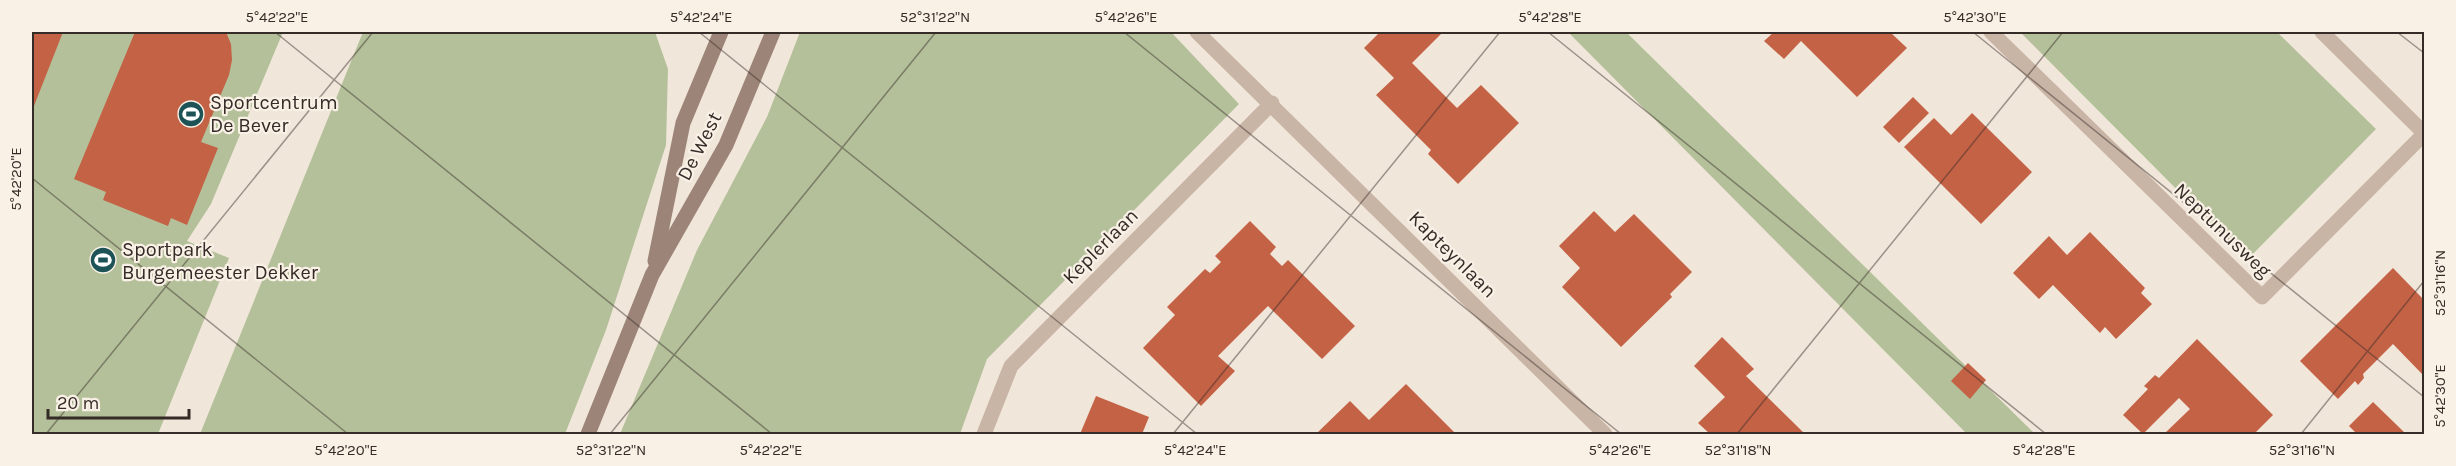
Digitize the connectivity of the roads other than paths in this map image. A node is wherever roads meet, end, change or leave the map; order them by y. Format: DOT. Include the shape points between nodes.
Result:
graph roads {
  1 [pos="721,32"];
  2 [pos="773,32"];
  3 [pos="1197,32"];
  4 [pos="1991,32"];
  5 [pos="2322,32"];
  6 [pos="1272,103"];
  7 [pos="2424,133"];
  8 [pos="652,275"];
  9 [pos="588,435"];
  10 [pos="984,435"];
  11 [pos="1605,435"];
  1 -- 8 [label="main road, De West" via="683,123"];
  2 -- 8 [label="main road, De West" via="726,145"];
  3 -- 6 [label="street, Kapteynlaan"];
  4 -- 7 [label="street, Neptunusweg" via="2262,297"];
  5 -- 7 [label="street, Neptunusweg"];
  6 -- 10 [label="street, Keplerlaan" via="1011,366"];
  6 -- 11 [label="street, Kapteynlaan"];
  8 -- 9 [label="main road, De West"];
}
